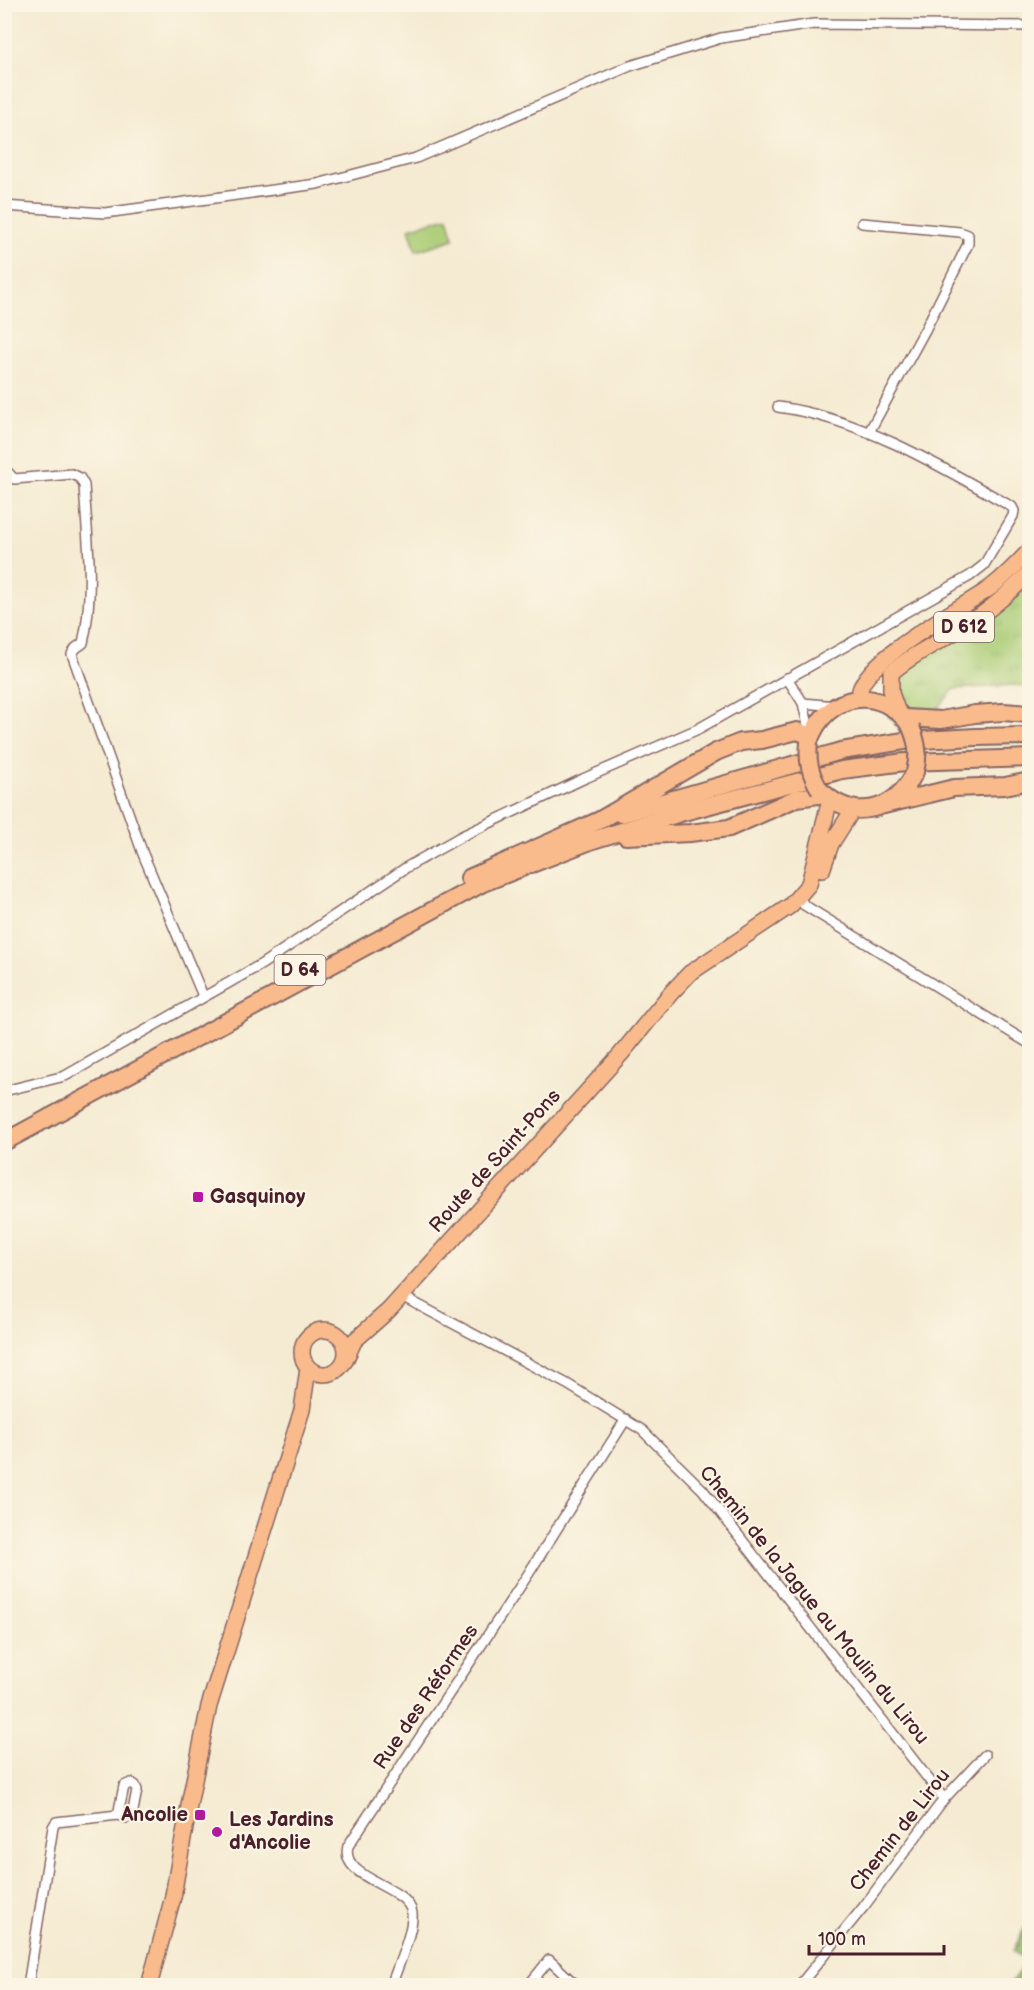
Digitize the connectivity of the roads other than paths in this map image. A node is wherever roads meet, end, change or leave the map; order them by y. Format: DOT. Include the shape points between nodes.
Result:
graph roads {
  1 [pos="1029,26"];
  2 [pos="4,206"];
  3 [pos="862,223"];
  4 [pos="778,407"];
  5 [pos="869,432"];
  6 [pos="4,468"];
  7 [pos="1029,550"];
  8 [pos="1029,572"];
  9 [pos="788,678"];
  10 [pos="860,699"];
  11 [pos="803,703"];
  12 [pos="836,706"];
  13 [pos="1029,714"];
  14 [pos="905,719"];
  15 [pos="811,735"];
  16 [pos="1029,736"];
  17 [pos="1029,758"];
  18 [pos="1029,782"];
  19 [pos="825,794"];
  20 [pos="876,807"];
  21 [pos="600,820"];
  22 [pos="593,840"];
  23 [pos="801,901"];
  24 [pos="203,996"];
  25 [pos="1029,1044"];
  26 [pos="4,1091"];
  27 [pos="4,1130"];
  28 [pos="4,1142"];
  29 [pos="401,1295"];
  30 [pos="335,1333"];
  31 [pos="345,1361"];
  32 [pos="308,1368"];
  33 [pos="328,1374"];
  34 [pos="302,1410"];
  35 [pos="626,1419"];
  36 [pos="986,1755"];
  37 [pos="944,1798"];
  38 [pos="118,1815"];
  39 [pos="28,1986"];
  40 [pos="149,1986"];
  41 [pos="391,1986"];
  42 [pos="528,1986"];
  43 [pos="577,1986"];
  44 [pos="799,1986"];
  1 -- 2 [label="street" via="814,24 721,38 630,66 416,158 317,184 105,213"];
  3 -- 5 [label="street" via="968,235 968,244 925,330"];
  4 -- 5 [label="street"];
  5 -- 9 [label="street" via="1008,505 1013,516 984,565 970,576"];
  6 -- 24 [label="street" via="14,479 72,474 84,485 88,619 83,643 72,654 143,854"];
  7 -- 10 [label="main road, D 612" via="991,587 884,657 864,680"];
  8 -- 14 [label="main road, D 612" via="989,609 891,673 891,693"];
  9 -- 11 [label="street"];
  9 -- 24 [label="street" via="698,729 462,836 407,867 262,964"];
  10 -- 12 [label="highway"];
  10 -- 14 [label="highway" via="886,703"];
  11 -- 12 [label="street"];
  11 -- 15 [label="street"];
  12 -- 15 [label="highway" via="823,716"];
  13 -- 14 [label="highway" via="1003,712 941,720"];
  14 -- 20 [label="highway, bridge" via="918,750 915,772 897,798"];
  15 -- 19 [label="highway, bridge" via="809,767"];
  15 -- 21 [label="highway, D 64" via="797,731 741,742 716,752"];
  16 -- 21 [label="highway" via="904,741 841,751"];
  17 -- 22 [label="highway" via="905,762 842,770"];
  18 -- 20 [label="highway" via="954,788"];
  19 -- 20 [label="highway" via="842,806"];
  19 -- 22 [label="highway, D 64" via="797,798 729,828"];
  19 -- 23 [label="main road, Route de Saint-Pons" via="808,884"];
  20 -- 23 [label="main road, Route de Saint-Pons" via="852,811 831,844 813,890"];
  21 -- 27 [label="highway, D 64" via="478,873"];
  22 -- 28 [label="highway, D 64" via="483,883"];
  23 -- 25 [label="street"];
  23 -- 29 [label="main road, Route de Saint-Pons" via="690,973"];
  24 -- 26 [label="street" via="65,1076"];
  29 -- 30 [label="main road, Route de Saint-Pons" via="352,1329"];
  29 -- 31 [label="main road, Route de Saint-Pons" via="354,1341"];
  29 -- 35 [label="street, Chemin de la Jague au Moulin du Lirou"];
  30 -- 31 [label="main road" via="345,1345"];
  30 -- 32 [label="main road" via="321,1330 307,1337 302,1354"];
  31 -- 33 [label="main road"];
  32 -- 33 [label="main road" via="317,1374"];
  32 -- 34 [label="main road"];
  33 -- 34 [label="main road"];
  34 -- 40 [label="main road" via="209,1706 172,1901"];
  35 -- 37 [label="street, Chemin de la Jague au Moulin du Lirou" via="703,1490"];
  35 -- 41 [label="street, Rue des Réformes" via="348,1846 350,1863 406,1900 411,1908 411,1925"];
  36 -- 37 [label="street, Chemin de Lirou"];
  37 -- 44 [label="street, Chemin de Lirou"];
  38 -- 39 [label="street" via="56,1822 53,1827"];
  42 -- 43 [label="street" via="549,1960"];
}
